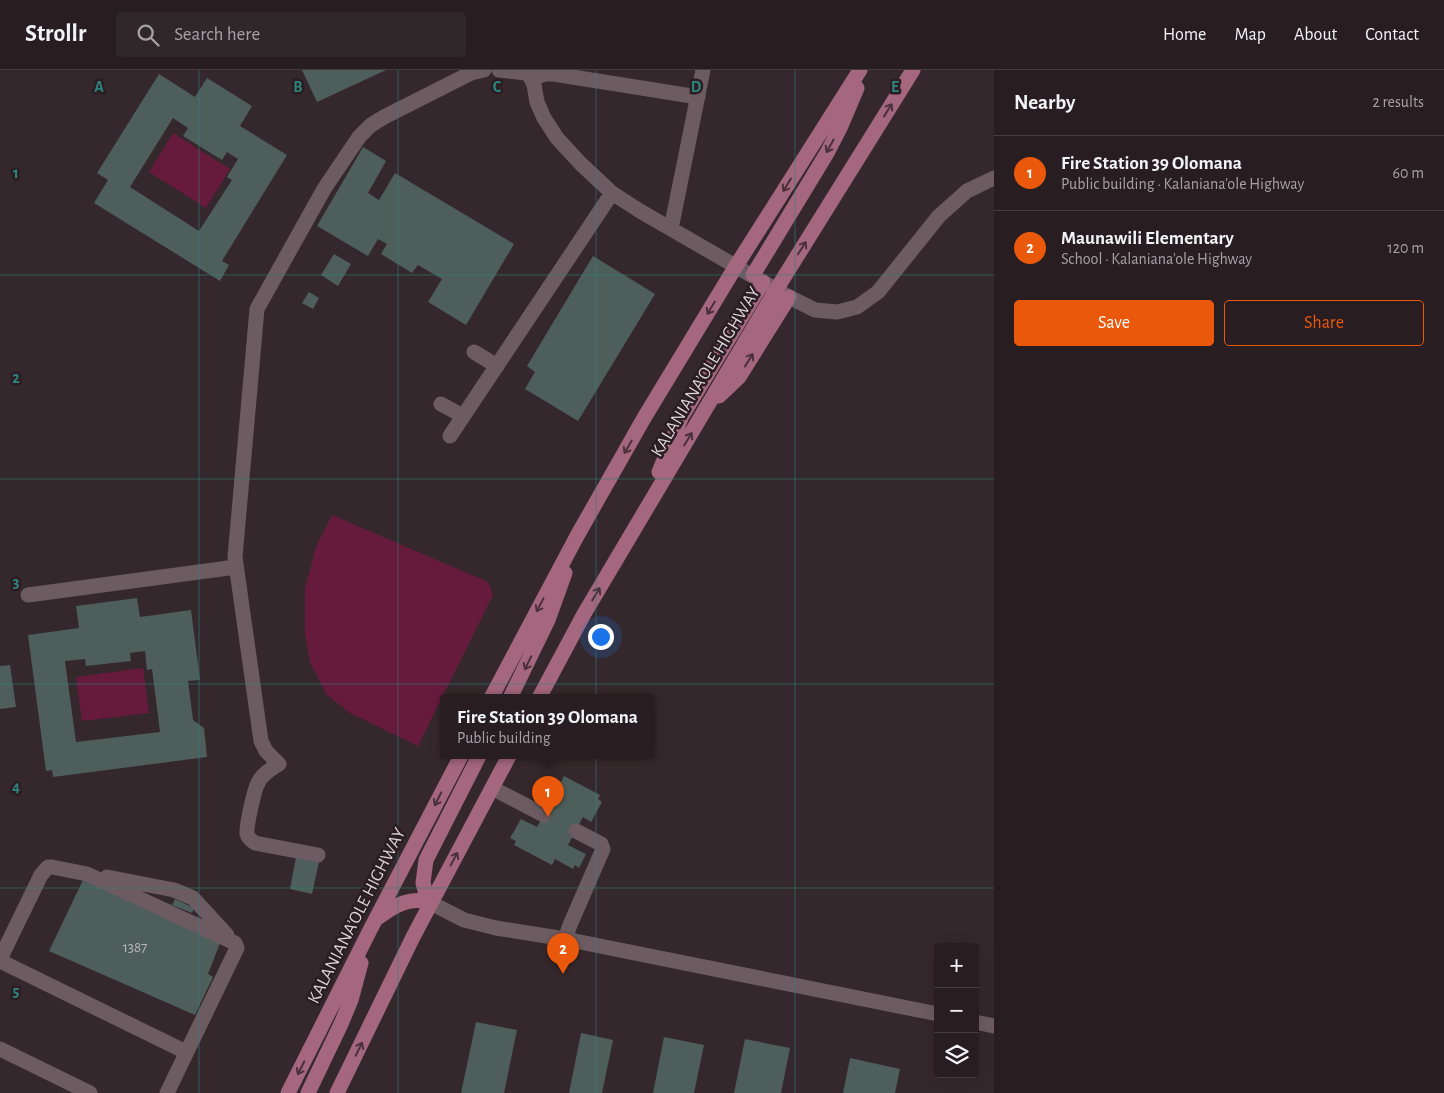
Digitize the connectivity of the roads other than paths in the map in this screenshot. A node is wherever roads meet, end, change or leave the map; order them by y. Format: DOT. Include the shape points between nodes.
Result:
graph roads {
  1 [pos="484,70"];
  2 [pos="500,70"];
  3 [pos="703,70"];
  4 [pos="860,70"];
  5 [pos="864,70"];
  6 [pos="914,70"];
  7 [pos="531,78"];
  8 [pos="698,97"];
  9 [pos="994,178"];
  10 [pos="612,193"];
  11 [pos="671,229"];
  12 [pos="736,266"];
  13 [pos="770,286"];
  14 [pos="474,352"];
  15 [pos="497,366"];
  16 [pos="441,404"];
  17 [pos="463,416"];
  18 [pos="450,436"];
  19 [pos="640,520"];
  20 [pos="577,536"];
  21 [pos="236,567"];
  22 [pos="28,595"];
  23 [pos="493,694"];
  24 [pos="512,694"];
  25 [pos="541,694"];
  26 [pos="459,759"];
  27 [pos="477,759"];
  28 [pos="507,759"];
  29 [pos="492,788"];
  30 [pos="544,815"];
  31 [pos="576,831"];
  32 [pos="318,855"];
  33 [pos="76,870"];
  34 [pos="431,902"];
  35 [pos="373,925"];
  36 [pos="565,940"];
  37 [pos="232,941"];
  38 [pos="0,960"];
  39 [pos="934,1013"];
  40 [pos="979,1023"];
  41 [pos="994,1026"];
  42 [pos="0,1049"];
  43 [pos="186,1052"];
  44 [pos="90,1093"];
  45 [pos="167,1093"];
  46 [pos="288,1093"];
  47 [pos="308,1093"];
  48 [pos="337,1093"];
  1 -- 21 [label="street" via="471,73 384,117 359,137 324,190 257,310"];
  2 -- 7 [label="street" via="526,73"];
  3 -- 8 [label="street"];
  4 -- 12 [label="main road, KALANIANA’OLE HIGHWAY, one-way"];
  5 -- 13 [label="main road, one-way" via="840,128 780,232"];
  13 -- 6 [label="main road, KALANIANA’OLE HIGHWAY, one-way"];
  7 -- 8 [label="street" via="554,74"];
  7 -- 10 [label="street" via="537,102 548,125 580,163"];
  8 -- 11 [label="street"];
  9 -- 13 [label="street" via="967,191 939,216 878,292 857,307 837,312 815,310"];
  10 -- 11 [label="street"];
  10 -- 15 [label="street"];
  11 -- 12 [label="street"];
  12 -- 13 [label="street"];
  12 -- 20 [label="main road, KALANIANA’OLE HIGHWAY, one-way"];
  19 -- 13 [label="main road, KALANIANA’OLE HIGHWAY, one-way" via="705,409"];
  13 -- 19 [label="main road" via="682,416"];
  14 -- 15 [label="street"];
  15 -- 17 [label="street"];
  16 -- 17 [label="street"];
  17 -- 18 [label="street"];
  25 -- 19 [label="main road, KALANIANA’OLE HIGHWAY, one-way"];
  20 -- 23 [label="main road, KALANIANA’OLE HIGHWAY, one-way"];
  20 -- 24 [label="main road, one-way" via="548,620"];
  21 -- 22 [label="street"];
  21 -- 32 [label="street" via="261,741 279,764 258,782 247,833 255,843"];
  26 -- 35 [label="main road, KALANIANA’OLE HIGHWAY, one-way"];
  27 -- 34 [label="main road" via="426,860 423,882"];
  28 -- 29 [label="main road"];
  29 -- 30 [label="street"];
  34 -- 29 [label="main road, one-way"];
  31 -- 36 [label="street" via="601,844 603,849"];
  33 -- 37 [label="street"];
  33 -- 37 [label="street" via="180,892 198,902"];
  33 -- 38 [label="street" via="52,867 45,870"];
  34 -- 35 [label="main road" via="406,902 388,910"];
  34 -- 36 [label="street" via="464,920"];
  48 -- 34 [label="main road, one-way"];
  35 -- 46 [label="main road, KALANIANA’OLE HIGHWAY, one-way"];
  35 -- 47 [label="main road" via="350,1000"];
  36 -- 39 [label="street"];
  37 -- 43 [label="street" via="237,948"];
  38 -- 43 [label="street"];
  40 -- 41 [label="street"];
  42 -- 44 [label="street"];
  43 -- 45 [label="street"];
}
